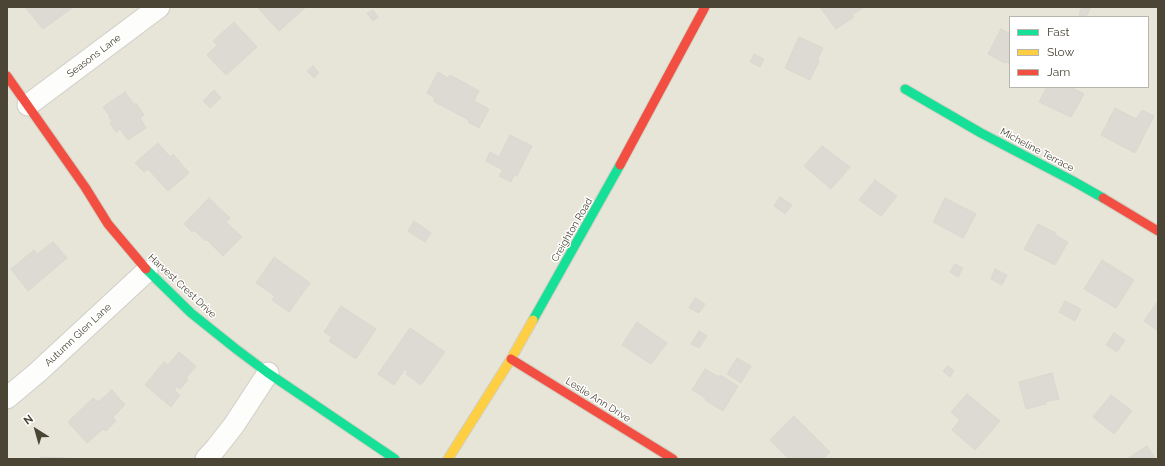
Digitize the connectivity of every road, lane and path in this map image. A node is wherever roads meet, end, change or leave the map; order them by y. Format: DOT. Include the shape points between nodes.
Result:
graph roads {
  1 [pos="159,7"];
  2 [pos="705,7"];
  3 [pos="7,76"];
  4 [pos="905,89"];
  5 [pos="28,105"];
  6 [pos="1158,231"];
  7 [pos="147,271"];
  8 [pos="511,359"];
  9 [pos="268,373"];
  10 [pos="7,398"];
  11 [pos="206,459"];
  12 [pos="395,459"];
  13 [pos="448,459"];
  14 [pos="673,459"];
  1 -- 5 [label="street, Seasons Lane"];
  2 -- 8 [label="street, Creighton Road" via="602,200"];
  3 -- 5 [label="street, Harvest Crest Drive"];
  4 -- 6 [label="street, Micheline Terrace" via="981,133 1074,181"];
  5 -- 7 [label="street, Harvest Crest Drive" via="108,224"];
  7 -- 9 [label="street, Harvest Crest Drive" via="191,313"];
  7 -- 10 [label="street, Autumn Glen Lane"];
  8 -- 13 [label="street, Creighton Road"];
  8 -- 14 [label="street, Leslie Ann Drive"];
  9 -- 11 [label="street" via="234,425"];
  9 -- 12 [label="street, Harvest Crest Drive"];
}
